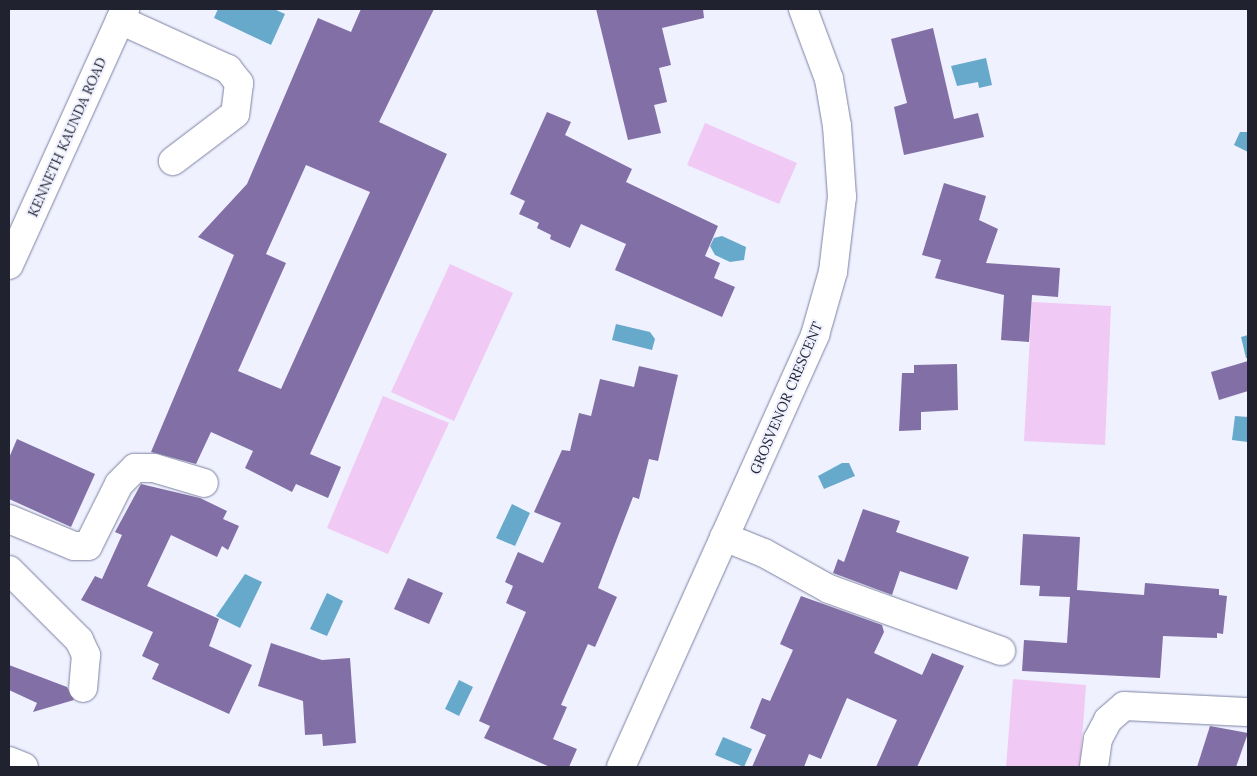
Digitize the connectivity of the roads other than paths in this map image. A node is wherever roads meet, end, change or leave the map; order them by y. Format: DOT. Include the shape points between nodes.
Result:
graph roads {
  1 [pos="803,9"];
  2 [pos="122,14"];
  3 [pos="173,161"];
  4 [pos="9,265"];
  5 [pos="204,484"];
  6 [pos="9,519"];
  7 [pos="724,537"];
  8 [pos="9,570"];
  9 [pos="1001,651"];
  10 [pos="84,688"];
  11 [pos="1246,712"];
  12 [pos="9,760"];
  13 [pos="24,767"];
  14 [pos="621,767"];
  15 [pos="1094,767"];
  1 -- 7 [label="street, GROSVENOR CRESCENT" via="829,79 837,126 842,197 837,245 815,335"];
  2 -- 3 [label="street" via="228,69 239,82 235,114"];
  2 -- 4 [label="street, KENNETH KAUNDA ROAD"];
  5 -- 6 [label="street" via="154,468 135,468 118,484 88,546 74,546"];
  7 -- 9 [label="street" via="764,552 829,589"];
  7 -- 14 [label="street, GROSVENOR CRESCENT"];
  8 -- 10 [label="street" via="79,640 86,655"];
  11 -- 15 [label="street" via="1124,706 1108,720 1098,739"];
  12 -- 13 [label="street"];
}
